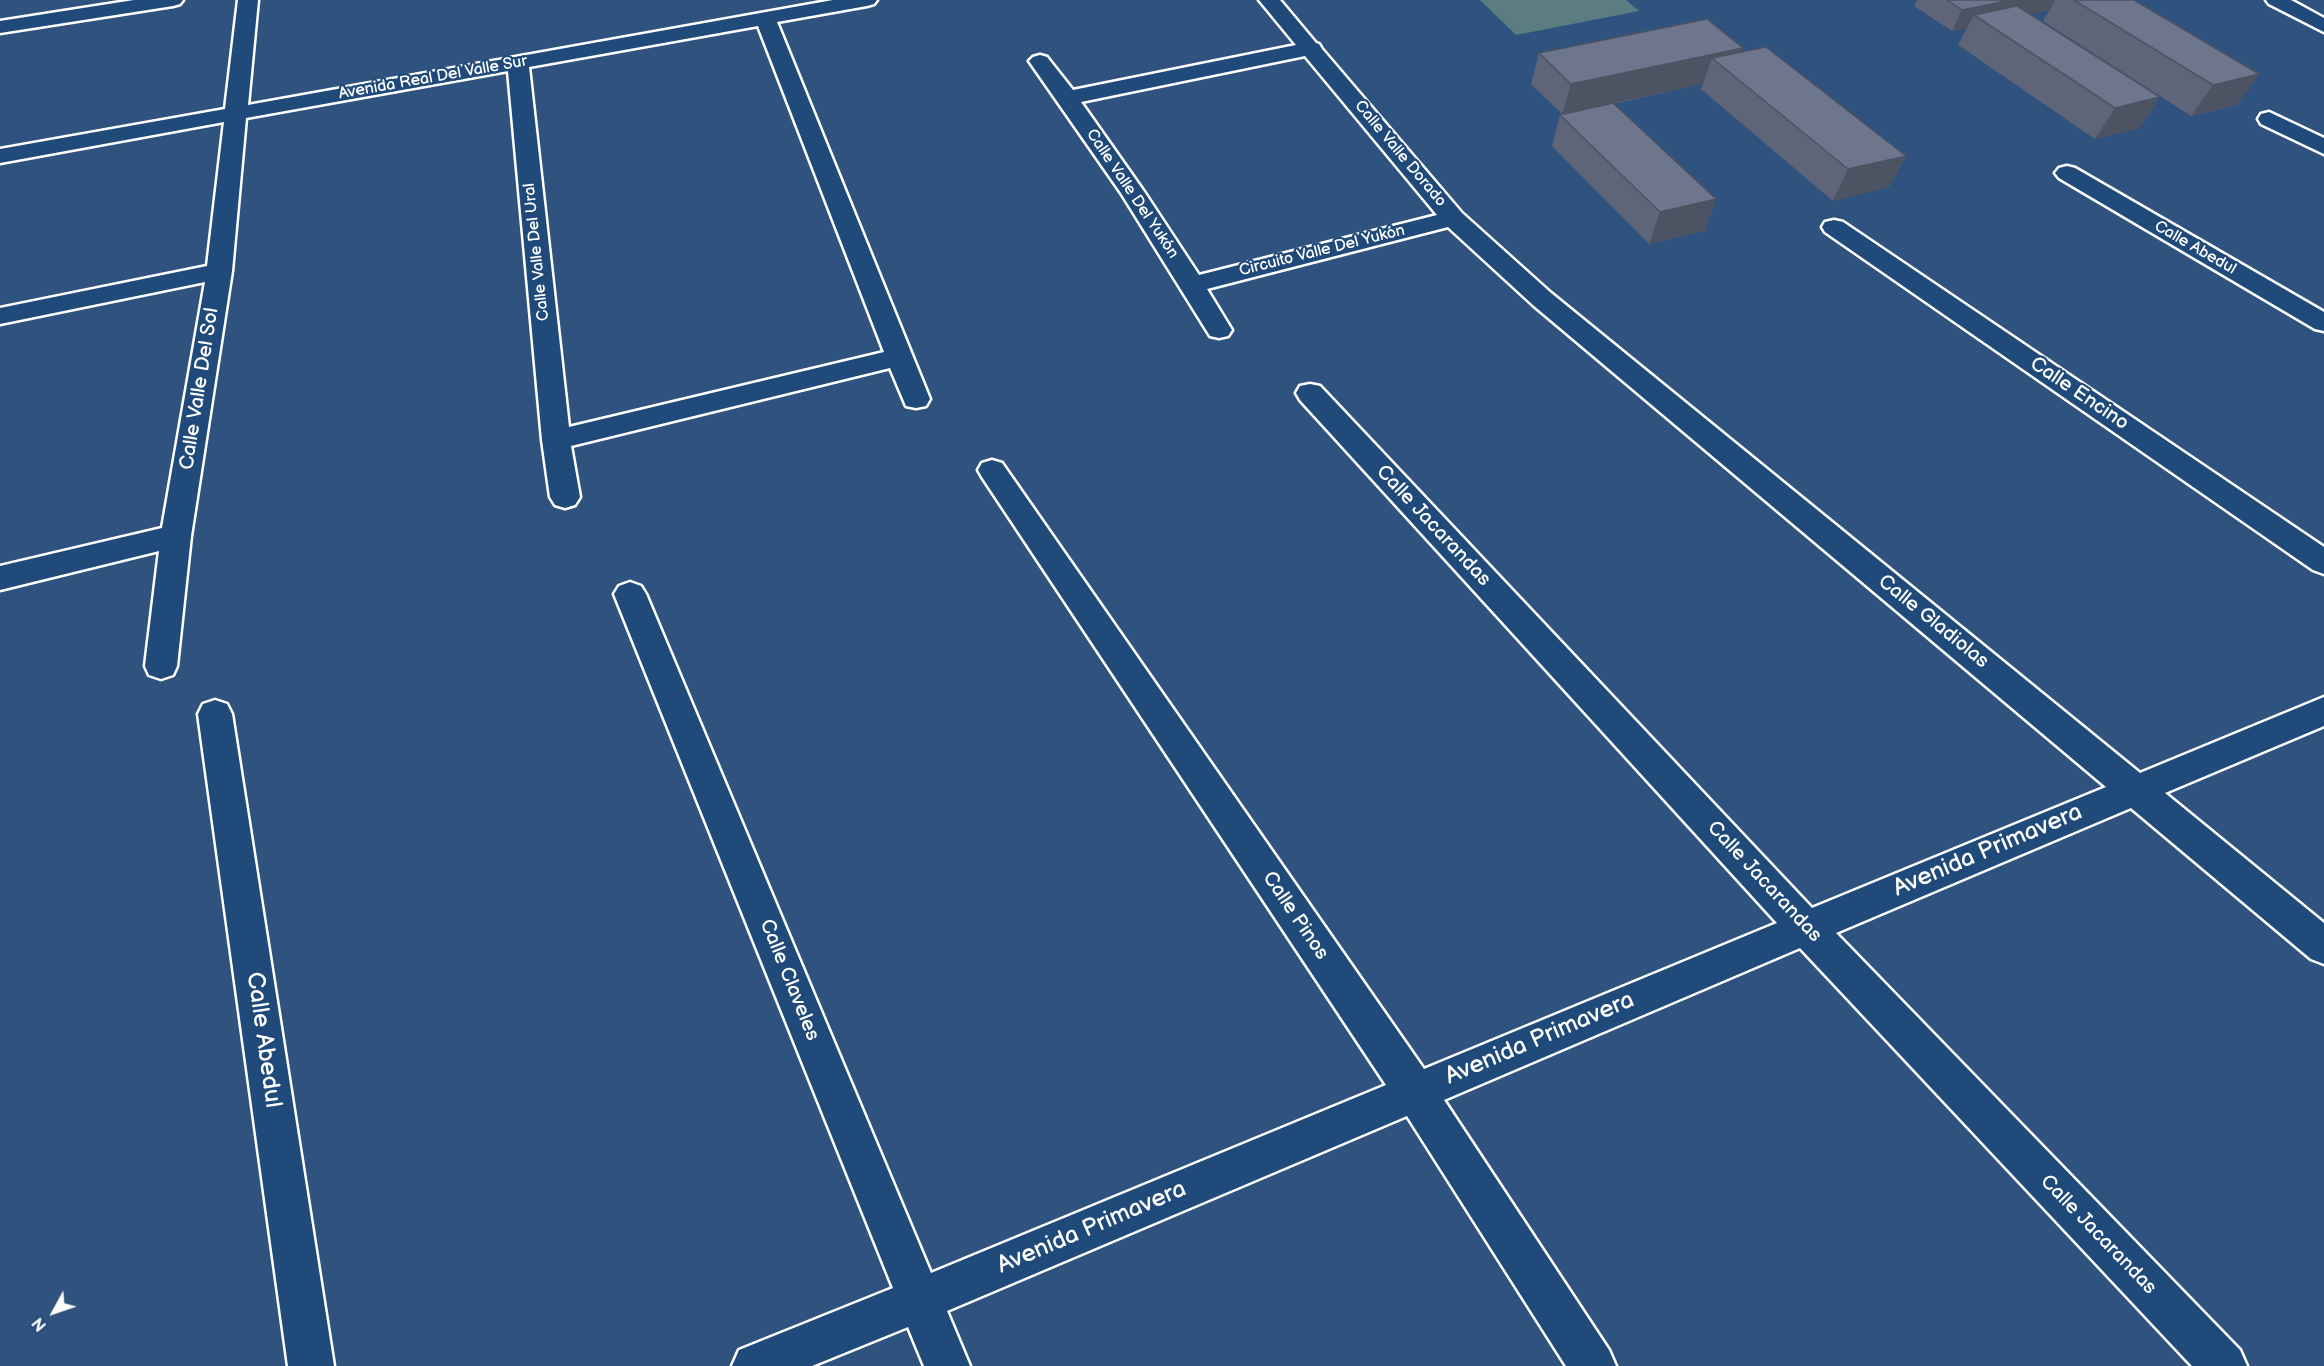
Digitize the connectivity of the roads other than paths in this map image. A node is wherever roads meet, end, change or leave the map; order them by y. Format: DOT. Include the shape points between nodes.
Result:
graph roads {
  1 [pos="173,0"];
  2 [pos="248,0"];
  3 [pos="867,0"];
  4 [pos="1269,0"];
  5 [pos="2276,0"];
  6 [pos="765,18"];
  7 [pos="2324,26"];
  8 [pos="0,27"];
  9 [pos="1312,48"];
  10 [pos="1040,61"];
  11 [pos="518,63"];
  12 [pos="1068,98"];
  13 [pos="235,112"];
  14 [pos="2269,119"];
  15 [pos="2324,147"];
  16 [pos="0,156"];
  17 [pos="2067,173"];
  18 [pos="1453,218"];
  19 [pos="1834,227"];
  20 [pos="219,272"];
  21 [pos="1192,285"];
  22 [pos="1542,299"];
  23 [pos="0,316"];
  24 [pos="2324,322"];
  25 [pos="1219,330"];
  26 [pos="898,357"];
  27 [pos="1310,393"];
  28 [pos="916,399"];
  29 [pos="556,440"];
  30 [pos="992,470"];
  31 [pos="565,497"];
  32 [pos="176,536"];
  33 [pos="2324,562"];
  34 [pos="0,578"];
  35 [pos="630,594"];
  36 [pos="161,666"];
  37 [pos="2324,711"];
  38 [pos="216,714"];
  39 [pos="2136,789"];
  40 [pos="1806,928"];
  41 [pos="2324,946"];
  42 [pos="1415,1092"];
  43 [pos="920,1300"];
  44 [pos="311,1366"];
  45 [pos="755,1366"];
  46 [pos="947,1366"];
  47 [pos="1593,1366"];
  48 [pos="2224,1366"];
  1 -- 8 [label="street"];
  2 -- 13 [label="street, Calle Valle Del Sol"];
  3 -- 6 [label="street, Avenida Real Del Valle Sur"];
  4 -- 9 [label="street, Calle Valle Dorado"];
  5 -- 7 [label="street"];
  6 -- 11 [label="street, Avenida Real Del Valle Sur"];
  6 -- 26 [label="street"];
  9 -- 12 [label="street"];
  9 -- 18 [label="street, Calle Valle Dorado"];
  10 -- 12 [label="street, Calle Valle Del Yukón"];
  11 -- 13 [label="street, Avenida Real Del Valle Sur"];
  11 -- 29 [label="street, Calle Valle Del Ural"];
  12 -- 21 [label="street, Calle Valle Del Yukón"];
  13 -- 16 [label="street, Avenida Real Del Valle Sur"];
  13 -- 20 [label="street, Calle Valle Del Sol"];
  14 -- 15 [label="street"];
  17 -- 24 [label="street, Calle Abedul"];
  18 -- 21 [label="street, Circuito Valle Del Yukón"];
  18 -- 22 [label="street, Calle Valle Dorado"];
  19 -- 33 [label="street, Calle Encino"];
  20 -- 23 [label="street"];
  20 -- 32 [label="street, Calle Valle Del Sol"];
  21 -- 25 [label="street, Calle Valle Del Yukón"];
  22 -- 39 [label="street, Calle Gladiolas"];
  26 -- 28 [label="street"];
  26 -- 29 [label="street"];
  27 -- 40 [label="street, Calle Jacarandas"];
  29 -- 31 [label="street, Calle Valle Del Ural"];
  30 -- 42 [label="street, Calle Pinos"];
  32 -- 34 [label="street"];
  32 -- 36 [label="street, Calle Valle Del Sol"];
  35 -- 43 [label="street, Calle Claveles"];
  37 -- 39 [label="street, Avenida Primavera"];
  38 -- 44 [label="street, Calle Abedul"];
  39 -- 40 [label="street, Avenida Primavera"];
  39 -- 41 [label="street, Calle Gladiolas"];
  40 -- 42 [label="street, Avenida Primavera"];
  40 -- 48 [label="street, Calle Jacarandas"];
  42 -- 43 [label="street, Avenida Primavera"];
  42 -- 47 [label="street, Calle Pinos"];
  43 -- 45 [label="street, Avenida Primavera"];
  43 -- 46 [label="street, Calle Claveles"];
}
